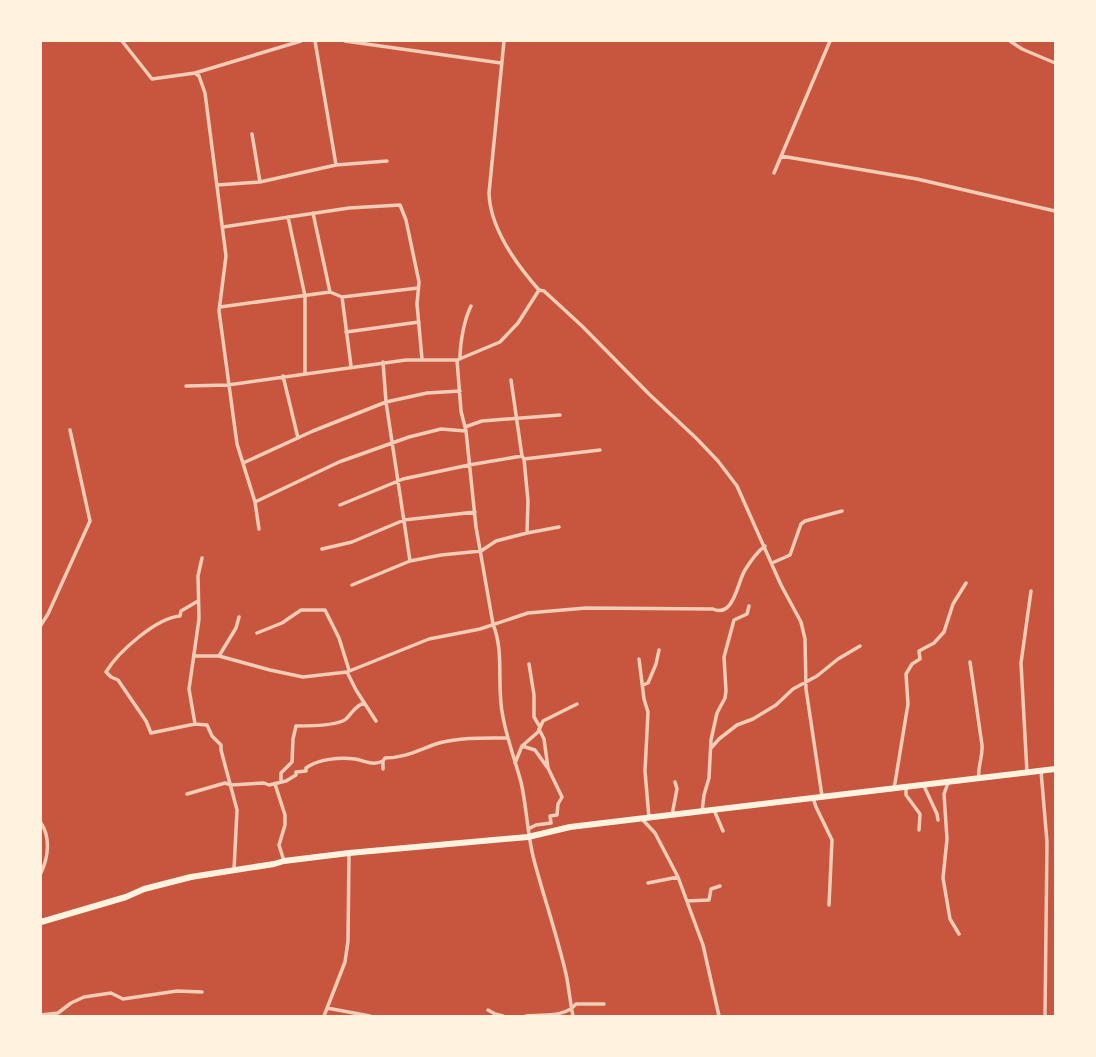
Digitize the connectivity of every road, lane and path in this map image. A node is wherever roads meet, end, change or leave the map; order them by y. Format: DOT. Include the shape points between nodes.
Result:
graph roads {
  1 [pos="122,41"];
  2 [pos="301,41"];
  3 [pos="315,41"];
  4 [pos="345,41"];
  5 [pos="504,41"];
  6 [pos="830,41"];
  7 [pos="1010,41"];
  8 [pos="1055,63"];
  9 [pos="501,64"];
  10 [pos="195,73"];
  11 [pos="252,134"];
  12 [pos="782,156"];
  13 [pos="387,161"];
  14 [pos="336,165"];
  15 [pos="774,173"];
  16 [pos="260,182"];
  17 [pos="217,185"];
  18 [pos="1055,211"];
  19 [pos="313,213"];
  20 [pos="288,217"];
  21 [pos="223,228"];
  22 [pos="418,288"];
  23 [pos="539,290"];
  24 [pos="330,292"];
  25 [pos="305,296"];
  26 [pos="342,297"];
  27 [pos="471,306"];
  28 [pos="220,307"];
  29 [pos="418,322"];
  30 [pos="346,332"];
  31 [pos="422,359"];
  32 [pos="458,359"];
  33 [pos="383,362"];
  34 [pos="350,366"];
  35 [pos="305,373"];
  36 [pos="283,376"];
  37 [pos="511,380"];
  38 [pos="228,385"];
  39 [pos="186,386"];
  40 [pos="460,391"];
  41 [pos="386,402"];
  42 [pos="560,415"];
  43 [pos="516,418"];
  44 [pos="466,429"];
  45 [pos="70,430"];
  46 [pos="298,438"];
  47 [pos="393,442"];
  48 [pos="600,450"];
  49 [pos="523,457"];
  50 [pos="243,463"];
  51 [pos="469,465"];
  52 [pos="398,481"];
  53 [pos="254,502"];
  54 [pos="340,505"];
  55 [pos="842,511"];
  56 [pos="475,512"];
  57 [pos="404,520"];
  58 [pos="559,527"];
  59 [pos="259,529"];
  60 [pos="527,533"];
  61 [pos="765,546"];
  62 [pos="322,549"];
  63 [pos="481,551"];
  64 [pos="202,558"];
  65 [pos="410,561"];
  66 [pos="772,563"];
  67 [pos="966,583"];
  68 [pos="352,586"];
  69 [pos="1031,591"];
  70 [pos="198,601"];
  71 [pos="749,606"];
  72 [pos="239,617"];
  73 [pos="493,624"];
  74 [pos="41,625"];
  75 [pos="257,633"];
  76 [pos="860,646"];
  77 [pos="659,650"];
  78 [pos="194,656"];
  79 [pos="219,656"];
  80 [pos="638,659"];
  81 [pos="970,662"];
  82 [pos="529,664"];
  83 [pos="348,671"];
  84 [pos="806,681"];
  85 [pos="643,685"];
  86 [pos="364,703"];
  87 [pos="577,704"];
  88 [pos="376,721"];
  89 [pos="195,724"];
  90 [pos="539,728"];
  91 [pos="508,738"];
  92 [pos="522,746"];
  93 [pos="712,747"];
  94 [pos="383,761"];
  95 [pos="515,763"];
  96 [pos="548,767"];
  97 [pos="383,769"];
  98 [pos="1055,769"];
  99 [pos="1041,771"];
  100 [pos="1027,773"];
  101 [pos="979,779"];
  102 [pos="281,782"];
  103 [pos="675,782"];
  104 [pos="948,783"];
  105 [pos="275,784"];
  106 [pos="231,785"];
  107 [pos="924,786"];
  108 [pos="906,788"];
  109 [pos="894,789"];
  110 [pos="187,794"];
  111 [pos="822,796"];
  112 [pos="814,798"];
  113 [pos="714,810"];
  114 [pos="702,812"];
  115 [pos="672,815"];
  116 [pos="649,818"];
  117 [pos="642,819"];
  118 [pos="938,820"];
  119 [pos="41,823"];
  120 [pos="528,830"];
  121 [pos="919,830"];
  122 [pos="723,831"];
  123 [pos="528,837"];
  124 [pos="348,853"];
  125 [pos="284,861"];
  126 [pos="234,870"];
  127 [pos="41,873"];
  128 [pos="678,877"];
  129 [pos="648,883"];
  130 [pos="720,886"];
  131 [pos="687,901"];
  132 [pos="829,905"];
  133 [pos="41,922"];
  134 [pos="959,934"];
  135 [pos="202,992"];
  136 [pos="604,1004"];
  137 [pos="328,1008"];
  138 [pos="572,1009"];
  139 [pos="488,1010"];
  140 [pos="41,1015"];
  141 [pos="58,1015"];
  142 [pos="324,1016"];
  143 [pos="370,1016"];
  144 [pos="503,1016"];
  145 [pos="526,1016"];
  146 [pos="573,1016"];
  147 [pos="719,1016"];
  148 [pos="1046,1016"];
  1 -- 10 [label="street" via="152,78"];
  2 -- 10 [label="street"];
  3 -- 14 [label="street"];
  4 -- 9 [label="street"];
  5 -- 9 [label="street"];
  6 -- 12 [label="street"];
  7 -- 8 [label="street"];
  9 -- 23 [label="street" via="490,202 509,251"];
  10 -- 17 [label="street" via="199,76 205,93"];
  11 -- 16 [label="street"];
  12 -- 15 [label="street"];
  12 -- 18 [label="street" via="917,179"];
  13 -- 14 [label="street"];
  14 -- 16 [label="street"];
  16 -- 17 [label="street"];
  17 -- 21 [label="street"];
  19 -- 20 [label="street"];
  19 -- 22 [label="street" via="400,205 406,220 419,282"];
  19 -- 24 [label="street"];
  20 -- 21 [label="street"];
  20 -- 25 [label="street"];
  21 -- 28 [label="street" via="226,256"];
  22 -- 26 [label="street"];
  22 -- 29 [label="street"];
  23 -- 32 [label="street" via="518,323 500,342"];
  23 -- 61 [label="street" via="544,291 582,326 718,461 737,486"];
  24 -- 25 [label="street"];
  24 -- 26 [label="street"];
  25 -- 28 [label="street"];
  25 -- 35 [label="street"];
  26 -- 30 [label="street"];
  27 -- 32 [label="street" via="465,318"];
  28 -- 38 [label="street"];
  29 -- 30 [label="street"];
  29 -- 31 [label="street"];
  30 -- 34 [label="street"];
  31 -- 32 [label="street"];
  31 -- 33 [label="street"];
  32 -- 40 [label="street"];
  33 -- 34 [label="street"];
  33 -- 41 [label="street"];
  34 -- 35 [label="street"];
  35 -- 36 [label="street"];
  36 -- 38 [label="street"];
  36 -- 46 [label="street"];
  37 -- 43 [label="street"];
  38 -- 39 [label="street"];
  38 -- 50 [label="street" via="237,444"];
  40 -- 41 [label="street" via="428,393"];
  40 -- 44 [label="street" via="461,411"];
  41 -- 46 [label="street"];
  41 -- 47 [label="street"];
  42 -- 43 [label="street"];
  43 -- 44 [label="street" via="482,421"];
  43 -- 49 [label="street"];
  44 -- 47 [label="street" via="441,429"];
  44 -- 51 [label="street"];
  45 -- 74 [label="street" via="90,520"];
  46 -- 50 [label="street"];
  47 -- 52 [label="street"];
  47 -- 53 [label="street" via="339,462"];
  48 -- 49 [label="street"];
  49 -- 51 [label="street"];
  49 -- 60 [label="street" via="528,501"];
  50 -- 53 [label="street"];
  51 -- 52 [label="street"];
  51 -- 56 [label="street"];
  52 -- 54 [label="street"];
  52 -- 57 [label="street"];
  53 -- 59 [label="street"];
  55 -- 66 [label="street" via="805,521 801,524 790,555"];
  56 -- 57 [label="street"];
  56 -- 63 [label="street"];
  57 -- 62 [label="street" via="352,542"];
  57 -- 65 [label="street"];
  58 -- 60 [label="street"];
  60 -- 63 [label="street" via="496,541"];
  61 -- 66 [label="street"];
  61 -- 73 [label="street" via="744,571 730,605 723,610 586,608 528,614"];
  63 -- 65 [label="street"];
  63 -- 73 [label="street"];
  64 -- 70 [label="street" via="198,576"];
  65 -- 68 [label="street"];
  66 -- 84 [label="street" via="801,622 805,639"];
  67 -- 109 [label="street" via="953,604 944,632 934,643 919,651 920,659 912,664 906,674 908,704"];
  69 -- 100 [label="street" via="1021,663"];
  70 -- 78 [label="street" via="199,620"];
  70 -- 89 [label="street" via="180,611 180,616 168,619 138,638 122,651 106,672 118,680 151,733"];
  71 -- 93 [label="street" via="747,614 734,620 728,638 724,657 726,691 713,730"];
  72 -- 79 [label="street" via="236,628"];
  73 -- 83 [label="street" via="480,630 429,639"];
  73 -- 91 [label="street" via="497,635 500,697"];
  75 -- 83 [label="street" via="282,623 301,610 325,610 342,645"];
  76 -- 84 [label="street"];
  77 -- 85 [label="street" via="648,683"];
  78 -- 79 [label="street"];
  78 -- 89 [label="street" via="189,689"];
  79 -- 83 [label="street" via="303,676"];
  80 -- 85 [label="street"];
  81 -- 101 [label="street" via="982,745"];
  82 -- 90 [label="street" via="534,695 534,717"];
  83 -- 86 [label="street"];
  84 -- 93 [label="street" via="776,705 754,719 737,725"];
  84 -- 111 [label="street"];
  85 -- 116 [label="street" via="648,712 645,771"];
  86 -- 88 [label="street"];
  86 -- 102 [label="street" via="359,704 345,720 338,723 296,726 292,762 281,773"];
  87 -- 90 [label="street" via="547,718"];
  89 -- 106 [label="street" via="207,725 212,736 221,745"];
  90 -- 92 [label="street" via="538,732"];
  90 -- 96 [label="street" via="544,739"];
  91 -- 94 [label="street" via="448,742 398,758 385,758"];
  91 -- 95 [label="street"];
  92 -- 95 [label="street"];
  92 -- 96 [label="street" via="535,750"];
  93 -- 114 [label="street"];
  94 -- 97 [label="street"];
  94 -- 102 [label="street" via="370,764 343,759 315,762 306,768 306,771 296,772 296,775"];
  95 -- 120 [label="street" via="521,782"];
  96 -- 120 [label="street" via="562,797 557,815 550,816 551,822 536,825"];
  98 -- 99 [label="highway"];
  99 -- 100 [label="highway"];
  99 -- 148 [label="street" via="1047,842"];
  100 -- 101 [label="highway"];
  101 -- 104 [label="highway"];
  102 -- 105 [label="street"];
  103 -- 115 [label="street" via="677,789"];
  104 -- 107 [label="highway"];
  104 -- 134 [label="street" via="944,794 947,839 943,878 950,919"];
  105 -- 106 [label="street" via="248,782"];
  105 -- 125 [label="street" via="285,815 279,845"];
  106 -- 110 [label="street" via="225,783"];
  106 -- 126 [label="street" via="237,810"];
  107 -- 108 [label="highway"];
  107 -- 118 [label="street"];
  108 -- 109 [label="highway"];
  108 -- 121 [label="street" via="906,795 920,814"];
  109 -- 111 [label="highway"];
  111 -- 112 [label="highway"];
  112 -- 113 [label="highway"];
  112 -- 132 [label="street" via="832,840"];
  113 -- 114 [label="highway"];
  113 -- 122 [label="street"];
  114 -- 115 [label="highway"];
  115 -- 116 [label="highway"];
  116 -- 117 [label="highway"];
  117 -- 123 [label="highway" via="570,827"];
  117 -- 128 [label="street" via="656,833"];
  119 -- 127 [label="street" via="47,843 47,858"];
  120 -- 123 [label="street"];
  123 -- 124 [label="highway"];
  123 -- 138 [label="street" via="566,975"];
  124 -- 125 [label="highway"];
  124 -- 137 [label="street" via="348,941 345,962"];
  125 -- 126 [label="highway"];
  126 -- 133 [label="highway" via="191,877 144,889 126,897"];
  128 -- 129 [label="street"];
  128 -- 131 [label="street"];
  130 -- 131 [label="street" via="711,889 709,900"];
  131 -- 147 [label="street" via="703,945"];
  135 -- 141 [label="street" via="177,991 123,999 111,993 84,997 71,1003"];
  136 -- 138 [label="street" via="581,1003"];
  137 -- 142 [label="street"];
  137 -- 143 [label="street"];
  138 -- 145 [label="street" via="542,1016"];
  138 -- 146 [label="street"];
  139 -- 144 [label="street"];
  140 -- 141 [label="street"];
}
